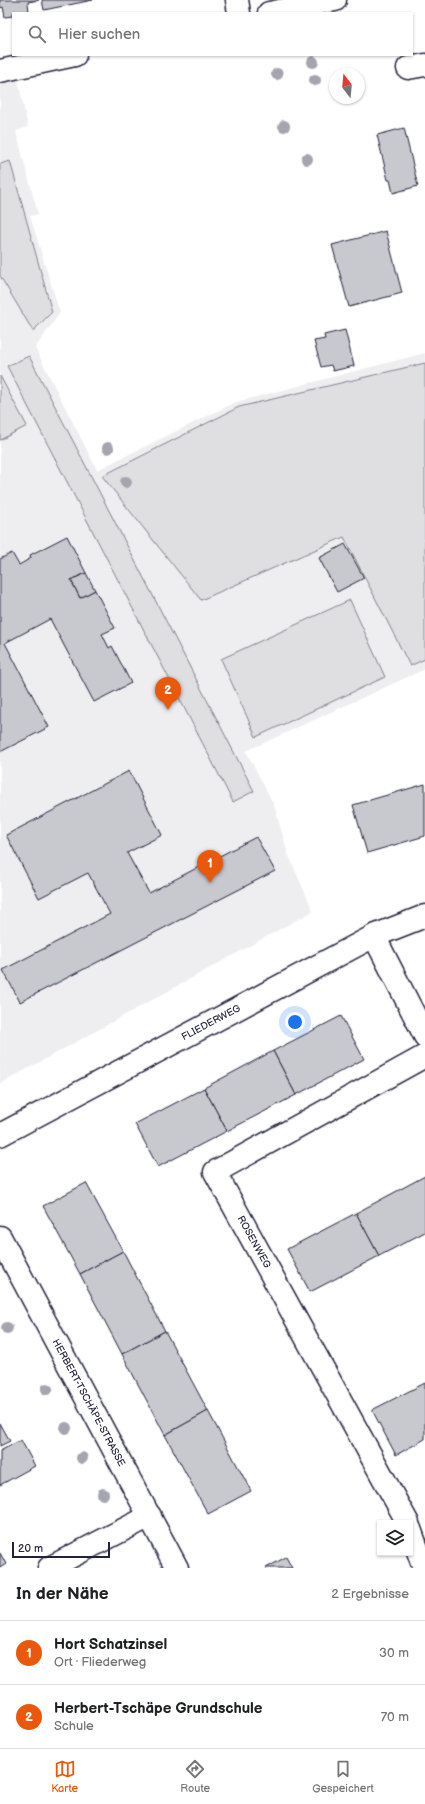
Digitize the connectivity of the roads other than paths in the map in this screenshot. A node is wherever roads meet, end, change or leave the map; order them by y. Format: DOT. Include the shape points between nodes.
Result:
graph roads {
  1 [pos="237,0"];
  2 [pos="335,0"];
  3 [pos="239,12"];
  4 [pos="274,12"];
  5 [pos="70,56"];
  6 [pos="0,71"];
  7 [pos="425,916"];
  8 [pos="374,936"];
  9 [pos="425,1036"];
  10 [pos="425,1056"];
  11 [pos="0,1135"];
  12 [pos="0,1237"];
  13 [pos="150,1516"];
  14 [pos="406,1520"];
  15 [pos="413,1537"];
  16 [pos="49,1568"];
  17 [pos="177,1568"];
  18 [pos="424,1568"];
  1 -- 3 [label="street"];
  2 -- 4 [label="street"];
  5 -- 6 [label="street"];
  7 -- 8 [label="street, FLIEDERWEG"];
  8 -- 9 [label="street"];
  8 -- 11 [label="street, FLIEDERWEG"];
  10 -- 14 [label="street, ROSENWEG" via="215,1172"];
  12 -- 13 [label="street, HERBERT-TSCHÄPE-STRASSE"];
  13 -- 16 [label="street"];
  13 -- 17 [label="street, HERBERT-TSCHÄPE-STRASSE"];
  15 -- 18 [label="street"];
}
